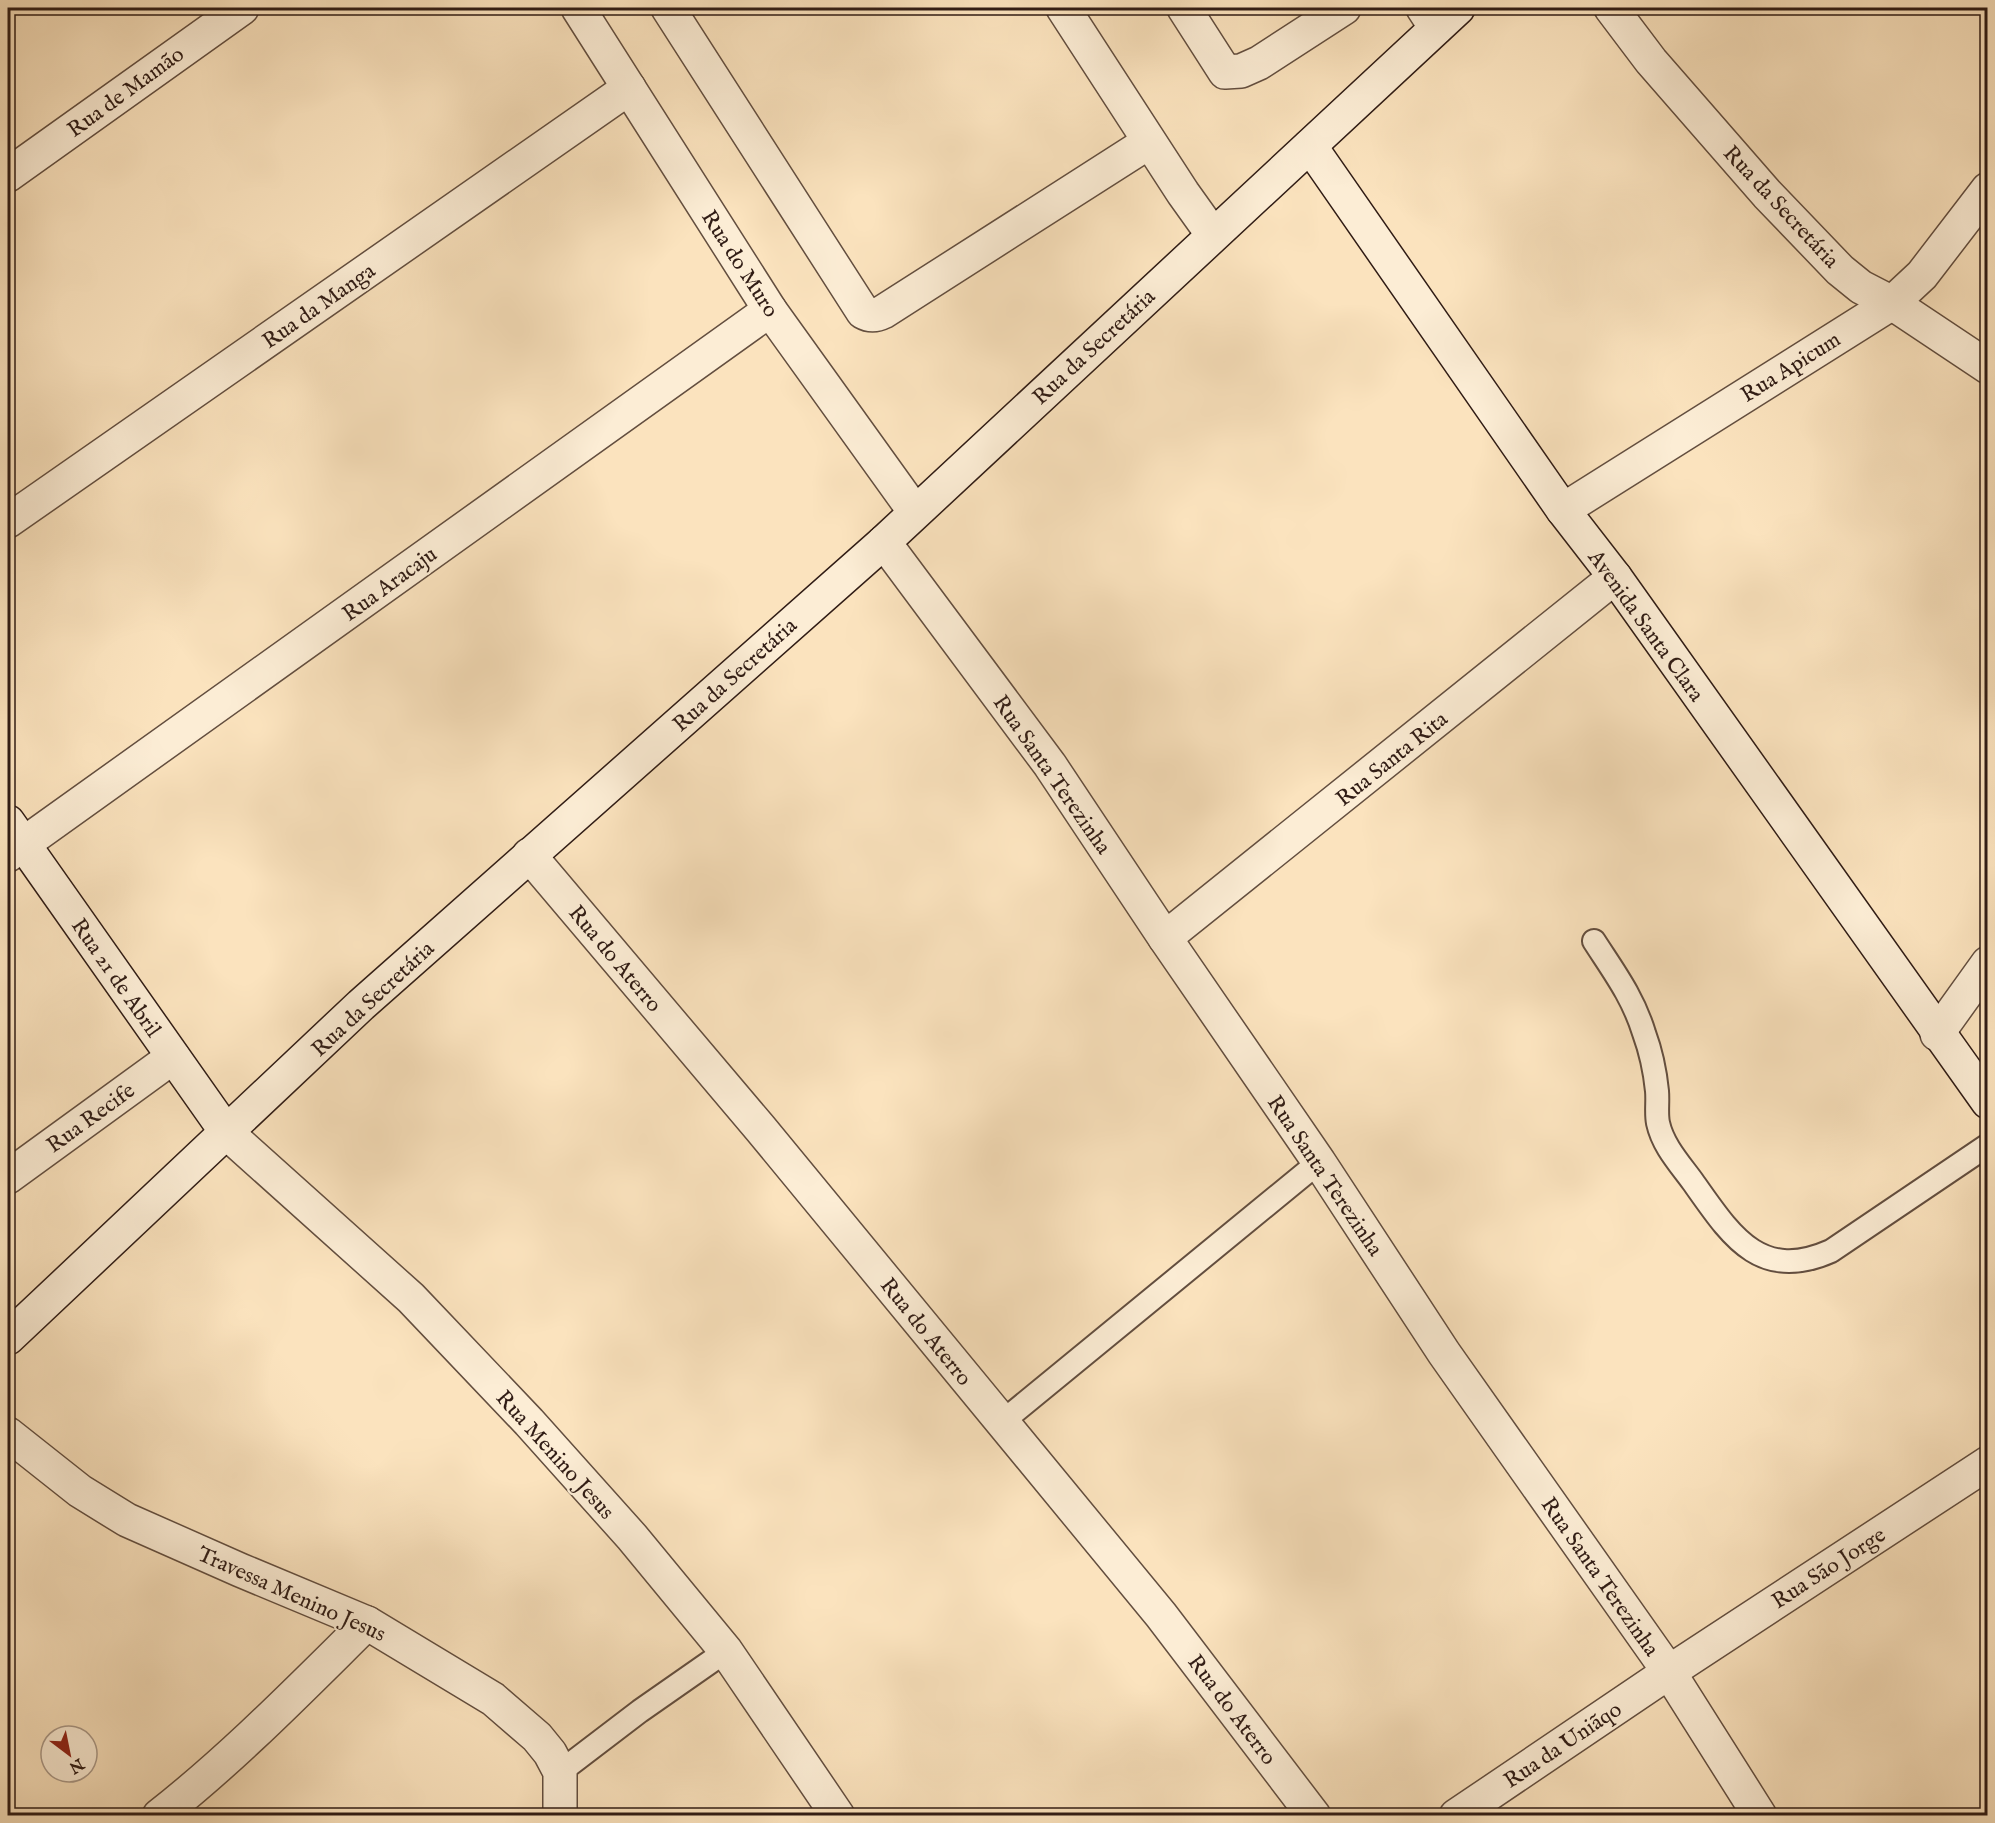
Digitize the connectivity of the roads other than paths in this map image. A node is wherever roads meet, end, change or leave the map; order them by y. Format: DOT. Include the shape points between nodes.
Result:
graph roads {
  1 [pos="242,8"];
  2 [pos="578,8"];
  3 [pos="668,8"];
  4 [pos="1063,8"];
  5 [pos="1184,8"];
  6 [pos="1344,8"];
  7 [pos="1611,8"];
  8 [pos="1439,14"];
  9 [pos="629,88"];
  10 [pos="1149,142"];
  11 [pos="1310,146"];
  12 [pos="8,175"];
  13 [pos="1988,189"];
  14 [pos="1213,235"];
  15 [pos="1892,303"];
  16 [pos="770,310"];
  17 [pos="1988,367"];
  18 [pos="1563,510"];
  19 [pos="915,512"];
  20 [pos="8,521"];
  21 [pos="884,542"];
  22 [pos="1615,577"];
  23 [pos="13,840"];
  24 [pos="529,855"];
  25 [pos="1165,938"];
  26 [pos="1594,941"];
  27 [pos="1988,963"];
  28 [pos="1937,1034"];
  29 [pos="173,1057"];
  30 [pos="1988,1102"];
  31 [pos="227,1133"];
  32 [pos="1988,1145"];
  33 [pos="1319,1162"];
  34 [pos="8,1177"];
  35 [pos="8,1338"];
  36 [pos="1002,1422"];
  37 [pos="8,1434"];
  38 [pos="1988,1462"];
  39 [pos="367,1623"];
  40 [pos="726,1651"];
  41 [pos="1669,1672"];
  42 [pos="560,1772"];
  43 [pos="159,1815"];
  44 [pos="561,1815"];
  45 [pos="838,1815"];
  46 [pos="1314,1815"];
  47 [pos="1456,1815"];
  48 [pos="1760,1815"];
  1 -- 12 [label="street, Rua de Mamão"];
  2 -- 9 [label="street, Rua do Muro"];
  3 -- 10 [label="street" via="868,315 883,312"];
  4 -- 10 [label="street"];
  5 -- 6 [label="street" via="1225,72 1241,71 1259,63"];
  7 -- 15 [label="street, Rua da Secretária" via="1651,61 1767,194 1840,270"];
  8 -- 11 [label="street, Rua da Secretária"];
  9 -- 16 [label="street, Rua do Muro"];
  9 -- 20 [label="street, Rua da Manga"];
  10 -- 14 [label="street"];
  11 -- 14 [label="street, Rua da Secretária"];
  11 -- 18 [label="street, Avenida Santa Clara"];
  13 -- 15 [label="street, Rua Apicum" via="1922,275"];
  14 -- 19 [label="street, Rua da Secretária"];
  15 -- 17 [label="street, Rua da Secretária"];
  15 -- 18 [label="street, Rua Apicum"];
  16 -- 19 [label="street, Rua do Muro"];
  16 -- 23 [label="street, Rua Aracaju"];
  18 -- 22 [label="street, Avenida Santa Clara"];
  19 -- 21 [label="street, Rua da Secretária"];
  21 -- 24 [label="street, Rua da Secretária"];
  21 -- 25 [label="street, Rua Santa Terezinha" via="1050,765"];
  22 -- 25 [label="street, Rua Santa Rita"];
  22 -- 28 [label="street, Avenida Santa Clara"];
  23 -- 29 [label="street, Rua 21 de Abril"];
  24 -- 31 [label="street, Rua da Secretária" via="361,1005"];
  24 -- 36 [label="street, Rua do Aterro"];
  25 -- 33 [label="street, Rua Santa Terezinha"];
  26 -- 32 [label="lane" via="1630,996 1644,1032 1653,1061 1658,1123 1666,1145 1728,1231 1752,1250 1782,1262 1811,1259 1831,1251"];
  27 -- 28 [label="street"];
  28 -- 30 [label="street, Avenida Santa Clara"];
  29 -- 31 [label="street, Rua 21 de Abril"];
  29 -- 34 [label="street, Rua Recife"];
  31 -- 35 [label="street, Rua da Secretária"];
  31 -- 40 [label="street, Rua Menino Jesus" via="411,1298 632,1537"];
  33 -- 36 [label="lane"];
  33 -- 41 [label="street, Rua Santa Terezinha" via="1444,1353"];
  36 -- 46 [label="street, Rua do Aterro" via="1161,1615"];
  37 -- 39 [label="street, Travessa Menino Jesus" via="80,1491 127,1520"];
  38 -- 41 [label="street, Rua São Jorge"];
  39 -- 42 [label="street, Travessa Menino Jesus" via="494,1699 537,1737"];
  39 -- 43 [label="street" via="252,1736"];
  40 -- 42 [label="lane"];
  40 -- 45 [label="street, Rua Menino Jesus"];
  41 -- 47 [label="street, Rua da Uniãqo"];
  41 -- 48 [label="street, Rua Santa Terezinha"];
  42 -- 44 [label="street"];
}
